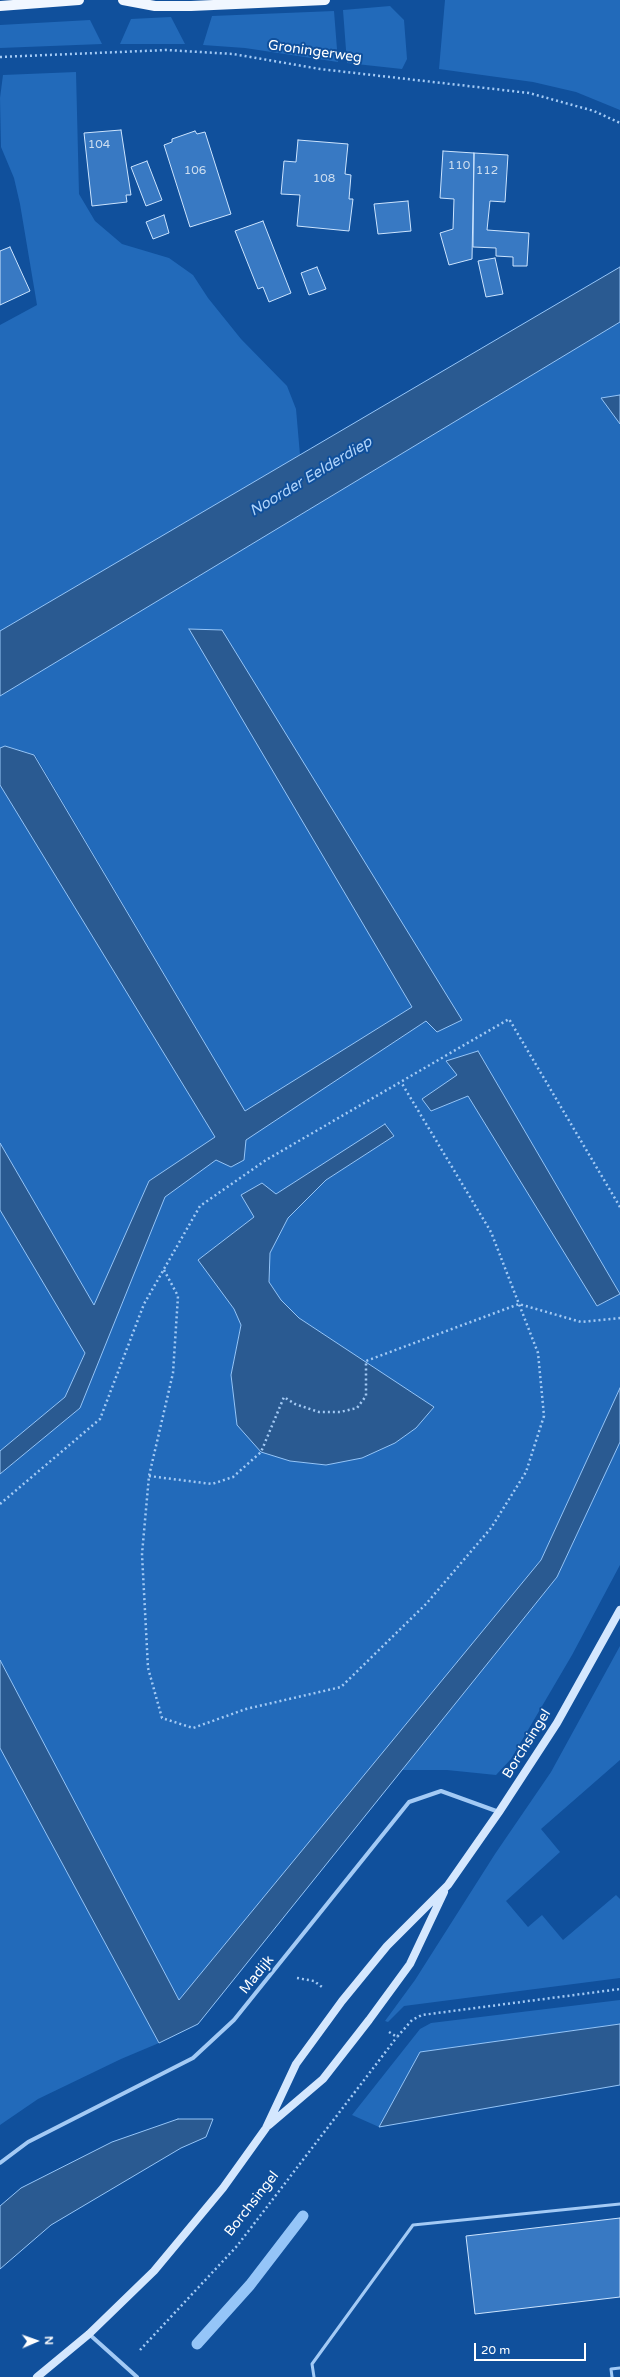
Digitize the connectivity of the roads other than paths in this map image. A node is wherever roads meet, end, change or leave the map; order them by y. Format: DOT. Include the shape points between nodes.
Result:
graph roads {
  1 [pos="79,0"];
  2 [pos="123,0"];
  3 [pos="325,0"];
  4 [pos="0,6"];
  5 [pos="620,1610"];
  6 [pos="499,1812"];
  7 [pos="448,1885"];
  8 [pos="266,2128"];
  9 [pos="0,2163"];
  10 [pos="620,2204"];
  11 [pos="89,2334"];
  12 [pos="620,2368"];
  13 [pos="37,2377"];
  14 [pos="137,2377"];
  15 [pos="314,2377"];
  16 [pos="612,2377"];
  1 -- 4 [label="main road"];
  2 -- 3 [label="main road" via="155,6 230,6"];
  5 -- 6 [label="main road, Borchsingel" via="557,1723"];
  6 -- 7 [label="main road, Borchsingel"];
  6 -- 9 [label="street, Madijk" via="441,1791 408,1802 234,2020 192,2058 28,2142"];
  7 -- 8 [label="main road, Borchsingel" via="387,1946 342,2001 296,2064"];
  7 -- 8 [label="main road, Borchsingel" via="410,1964 369,2020 323,2079"];
  8 -- 11 [label="main road, Borchsingel" via="223,2188 154,2271"];
  10 -- 15 [label="lane" via="413,2225 312,2364"];
  11 -- 13 [label="main road, Borchsingel"];
  11 -- 14 [label="street"];
  12 -- 16 [label="lane" via="611,2369"];
}
